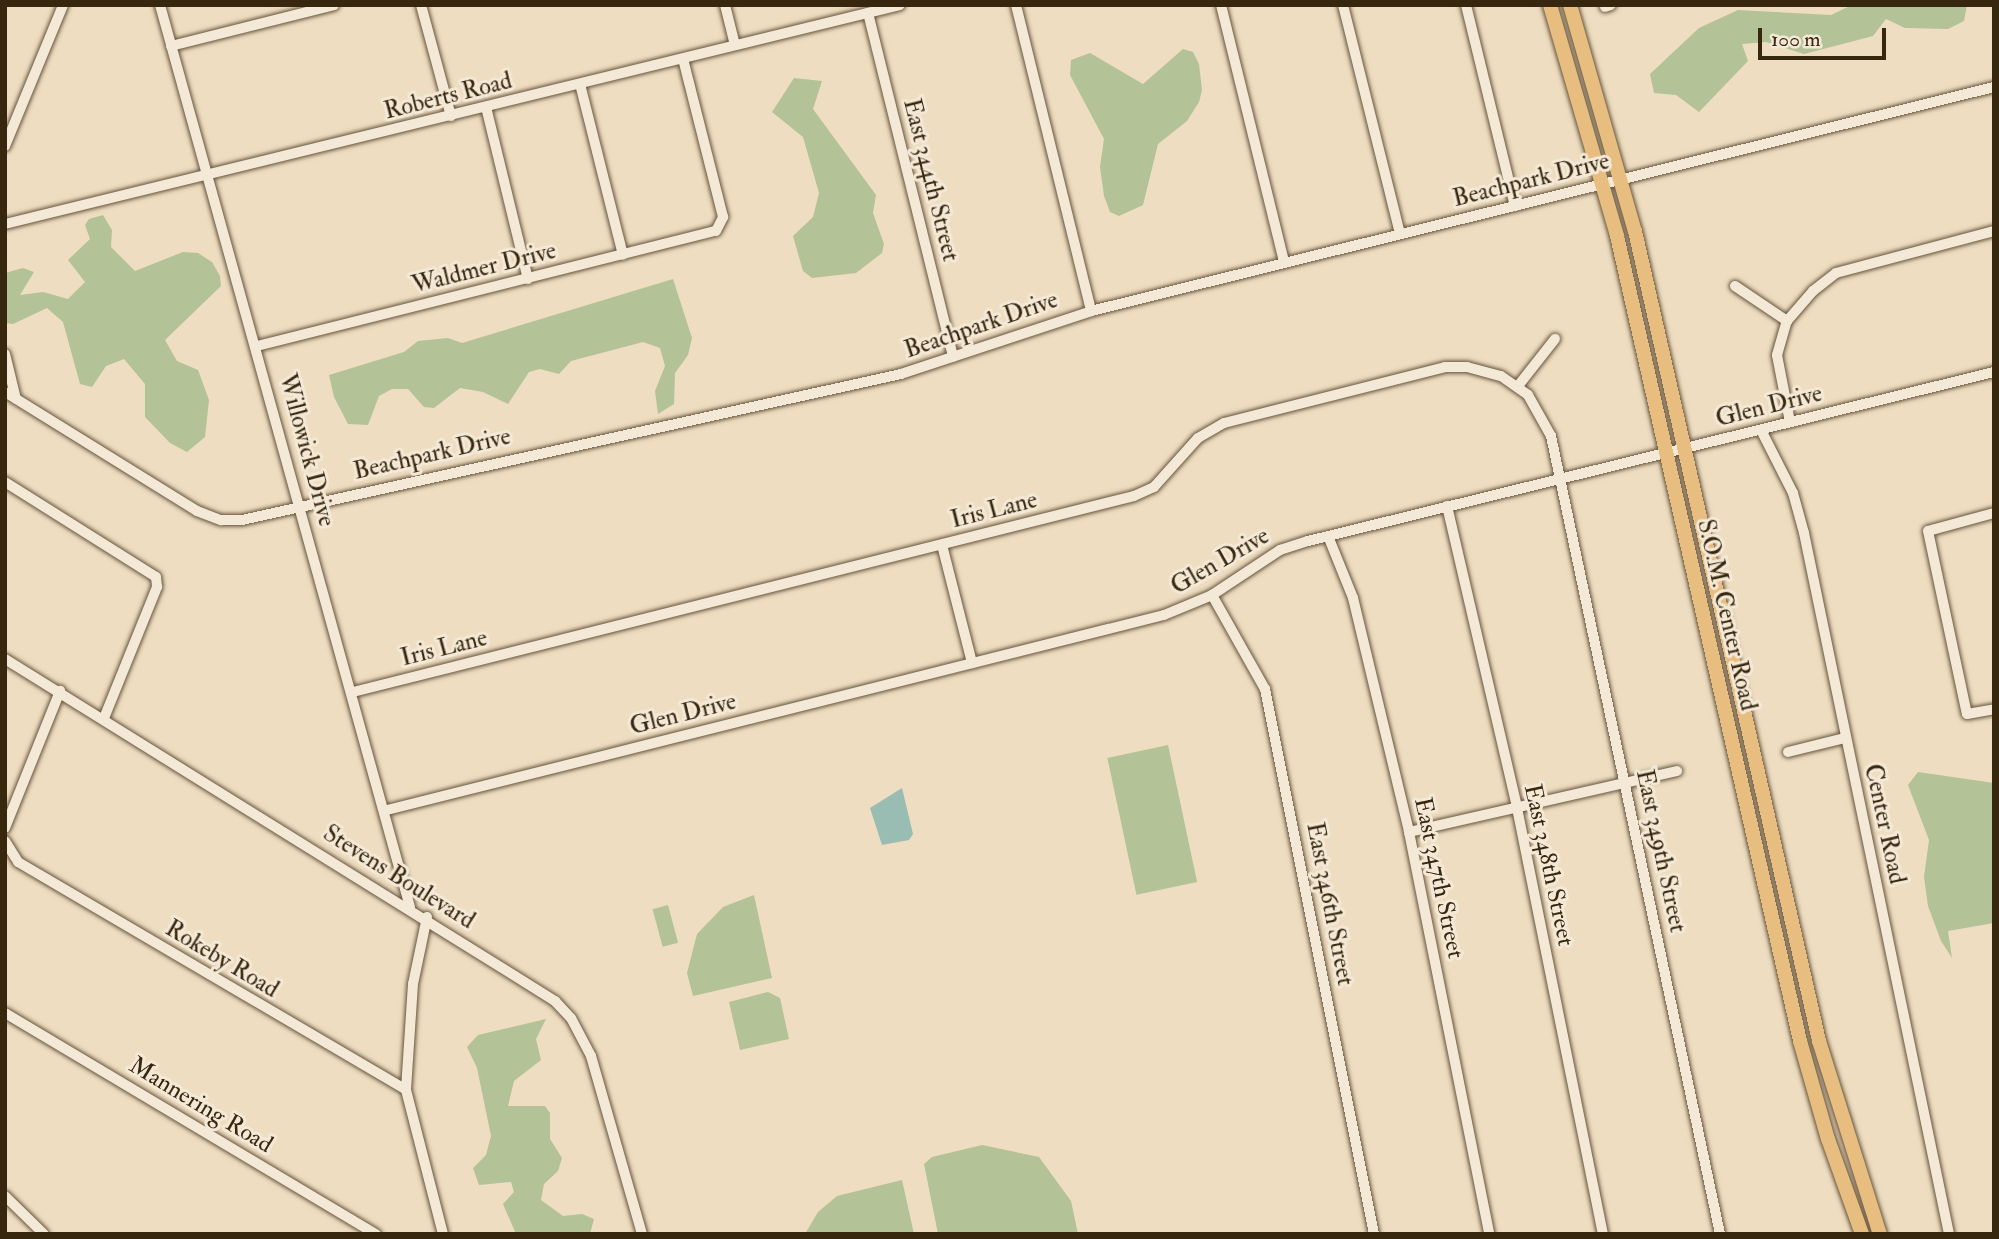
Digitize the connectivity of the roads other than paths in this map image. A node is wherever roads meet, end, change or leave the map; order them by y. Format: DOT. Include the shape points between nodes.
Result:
graph roads {
  1 [pos="63,5"];
  2 [pos="160,5"];
  3 [pos="334,5"];
  4 [pos="421,5"];
  5 [pos="725,5"];
  6 [pos="900,5"];
  7 [pos="1016,5"];
  8 [pos="1221,5"];
  9 [pos="1343,5"];
  10 [pos="1466,5"];
  11 [pos="1550,5"];
  12 [pos="1570,5"];
  13 [pos="868,13"];
  14 [pos="735,45"];
  15 [pos="171,46"];
  16 [pos="683,59"];
  17 [pos="580,84"];
  18 [pos="1994,87"];
  19 [pos="486,107"];
  20 [pos="451,116"];
  21 [pos="5,146"];
  22 [pos="208,177"];
  23 [pos="1620,180"];
  24 [pos="1602,185"];
  25 [pos="1515,206"];
  26 [pos="5,223"];
  27 [pos="1994,231"];
  28 [pos="1400,234"];
  29 [pos="623,255"];
  30 [pos="1284,261"];
  31 [pos="528,279"];
  32 [pos="1735,286"];
  33 [pos="1091,310"];
  34 [pos="1787,321"];
  35 [pos="1555,338"];
  36 [pos="257,346"];
  37 [pos="5,354"];
  38 [pos="953,357"];
  39 [pos="1994,372"];
  40 [pos="1518,386"];
  41 [pos="5,392"];
  42 [pos="16,399"];
  43 [pos="1790,422"];
  44 [pos="1761,430"];
  45 [pos="1685,448"];
  46 [pos="1667,453"];
  47 [pos="1560,478"];
  48 [pos="5,482"];
  49 [pos="300,506"];
  50 [pos="1447,506"];
  51 [pos="1994,513"];
  52 [pos="1328,536"];
  53 [pos="942,545"];
  54 [pos="1212,595"];
  55 [pos="5,659"];
  56 [pos="972,663"];
  57 [pos="60,691"];
  58 [pos="353,692"];
  59 [pos="1994,709"];
  60 [pos="104,718"];
  61 [pos="1845,738"];
  62 [pos="1787,752"];
  63 [pos="1677,771"];
  64 [pos="1625,784"];
  65 [pos="1517,808"];
  66 [pos="387,810"];
  67 [pos="5,828"];
  68 [pos="1409,832"];
  69 [pos="5,841"];
  70 [pos="5,861"];
  71 [pos="18,862"];
  72 [pos="410,907"];
  73 [pos="427,917"];
  74 [pos="5,1013"];
  75 [pos="406,1090"];
  76 [pos="5,1196"];
  77 [pos="44,1234"];
  78 [pos="376,1234"];
  79 [pos="443,1234"];
  80 [pos="642,1234"];
  81 [pos="1374,1234"];
  82 [pos="1489,1234"];
  83 [pos="1603,1234"];
  84 [pos="1720,1234"];
  85 [pos="1862,1234"];
  86 [pos="1880,1234"];
  87 [pos="1949,1234"];
  1 -- 21 [label="street"];
  2 -- 15 [label="street, Willowick Drive"];
  3 -- 15 [label="street"];
  4 -- 20 [label="street"];
  5 -- 14 [label="street"];
  6 -- 13 [label="street, Roberts Road"];
  7 -- 33 [label="street"];
  8 -- 30 [label="street"];
  9 -- 28 [label="street"];
  10 -- 25 [label="street"];
  11 -- 24 [label="main road, S.O.M. Center Road"];
  12 -- 23 [label="main road, S.O.M. Center Road"];
  13 -- 14 [label="street, Roberts Road"];
  13 -- 38 [label="street, East 344th Street"];
  14 -- 16 [label="street, Roberts Road"];
  15 -- 22 [label="street, Willowick Drive"];
  16 -- 17 [label="street, Roberts Road"];
  16 -- 29 [label="street, Waldmer Drive" via="723,217 720,227 708,235"];
  17 -- 19 [label="street, Roberts Road"];
  17 -- 29 [label="street"];
  18 -- 23 [label="street, Beachpark Drive"];
  19 -- 20 [label="street, Roberts Road"];
  19 -- 31 [label="street"];
  20 -- 22 [label="street, Roberts Road"];
  22 -- 26 [label="street, Roberts Road"];
  22 -- 36 [label="street, Willowick Drive"];
  23 -- 24 [label="street, Beachpark Drive"];
  23 -- 45 [label="main road, S.O.M. Center Road"];
  24 -- 25 [label="street, Beachpark Drive"];
  24 -- 46 [label="main road, S.O.M. Center Road"];
  25 -- 28 [label="street, Beachpark Drive"];
  27 -- 34 [label="street" via="1836,273 1813,290"];
  28 -- 30 [label="street, Beachpark Drive"];
  29 -- 31 [label="street, Waldmer Drive"];
  30 -- 33 [label="street, Beachpark Drive"];
  31 -- 36 [label="street, Waldmer Drive"];
  32 -- 34 [label="street"];
  33 -- 38 [label="street, Beachpark Drive"];
  34 -- 43 [label="street" via="1777,355"];
  35 -- 40 [label="street"];
  36 -- 49 [label="street, Willowick Drive"];
  37 -- 42 [label="street"];
  38 -- 49 [label="street, Beachpark Drive" via="901,374"];
  39 -- 43 [label="street, Glen Drive"];
  40 -- 47 [label="street, Iris Lane" via="1545,419"];
  40 -- 53 [label="street, Iris Lane" via="1483,369 1445,367 1224,423 1198,438 1154,486 1134,496"];
  41 -- 42 [label="street, Beachpark Drive"];
  42 -- 49 [label="street, Beachpark Drive" via="210,517 242,520"];
  43 -- 44 [label="street, Glen Drive"];
  44 -- 45 [label="street, Glen Drive"];
  44 -- 61 [label="street, Center Road" via="1793,493"];
  45 -- 46 [label="street, Glen Drive"];
  45 -- 86 [label="main road, S.O.M. Center Road" via="1819,1041"];
  46 -- 47 [label="street, Glen Drive"];
  46 -- 85 [label="main road, S.O.M. Center Road" via="1800,1041"];
  47 -- 50 [label="street, Glen Drive"];
  47 -- 64 [label="street, East 349th Street"];
  48 -- 60 [label="street" via="156,577 157,587"];
  49 -- 58 [label="street, Willowick Drive"];
  50 -- 52 [label="street, Glen Drive"];
  50 -- 65 [label="street, East 348th Street"];
  51 -- 59 [label="street" via="1928,531 1968,714"];
  52 -- 54 [label="street, Glen Drive" via="1280,551"];
  52 -- 68 [label="street, East 347th Street" via="1353,598"];
  53 -- 56 [label="street"];
  53 -- 58 [label="street, Iris Lane"];
  54 -- 56 [label="street, Glen Drive" via="1164,615"];
  54 -- 81 [label="street, East 346th Street" via="1265,689"];
  55 -- 57 [label="street, Stevens Boulevard"];
  56 -- 66 [label="street, Glen Drive"];
  57 -- 60 [label="street, Stevens Boulevard"];
  57 -- 67 [label="street"];
  58 -- 66 [label="street, Willowick Drive"];
  60 -- 72 [label="street, Stevens Boulevard"];
  61 -- 62 [label="street"];
  61 -- 87 [label="street, Center Road"];
  63 -- 64 [label="street"];
  64 -- 65 [label="street"];
  64 -- 84 [label="street, East 349th Street"];
  65 -- 68 [label="street"];
  65 -- 83 [label="street, East 348th Street"];
  66 -- 72 [label="street, Willowick Drive"];
  68 -- 82 [label="street, East 347th Street"];
  69 -- 71 [label="street, Rokeby Road"];
  70 -- 71 [label="street, Rokeby Road"];
  71 -- 75 [label="street, Rokeby Road"];
  72 -- 73 [label="street, Stevens Boulevard"];
  73 -- 75 [label="street" via="413,984"];
  73 -- 80 [label="street, Stevens Boulevard" via="534,985 571,1018 597,1073"];
  74 -- 78 [label="street, Mannering Road"];
  75 -- 79 [label="street"];
  76 -- 77 [label="street"];
}
